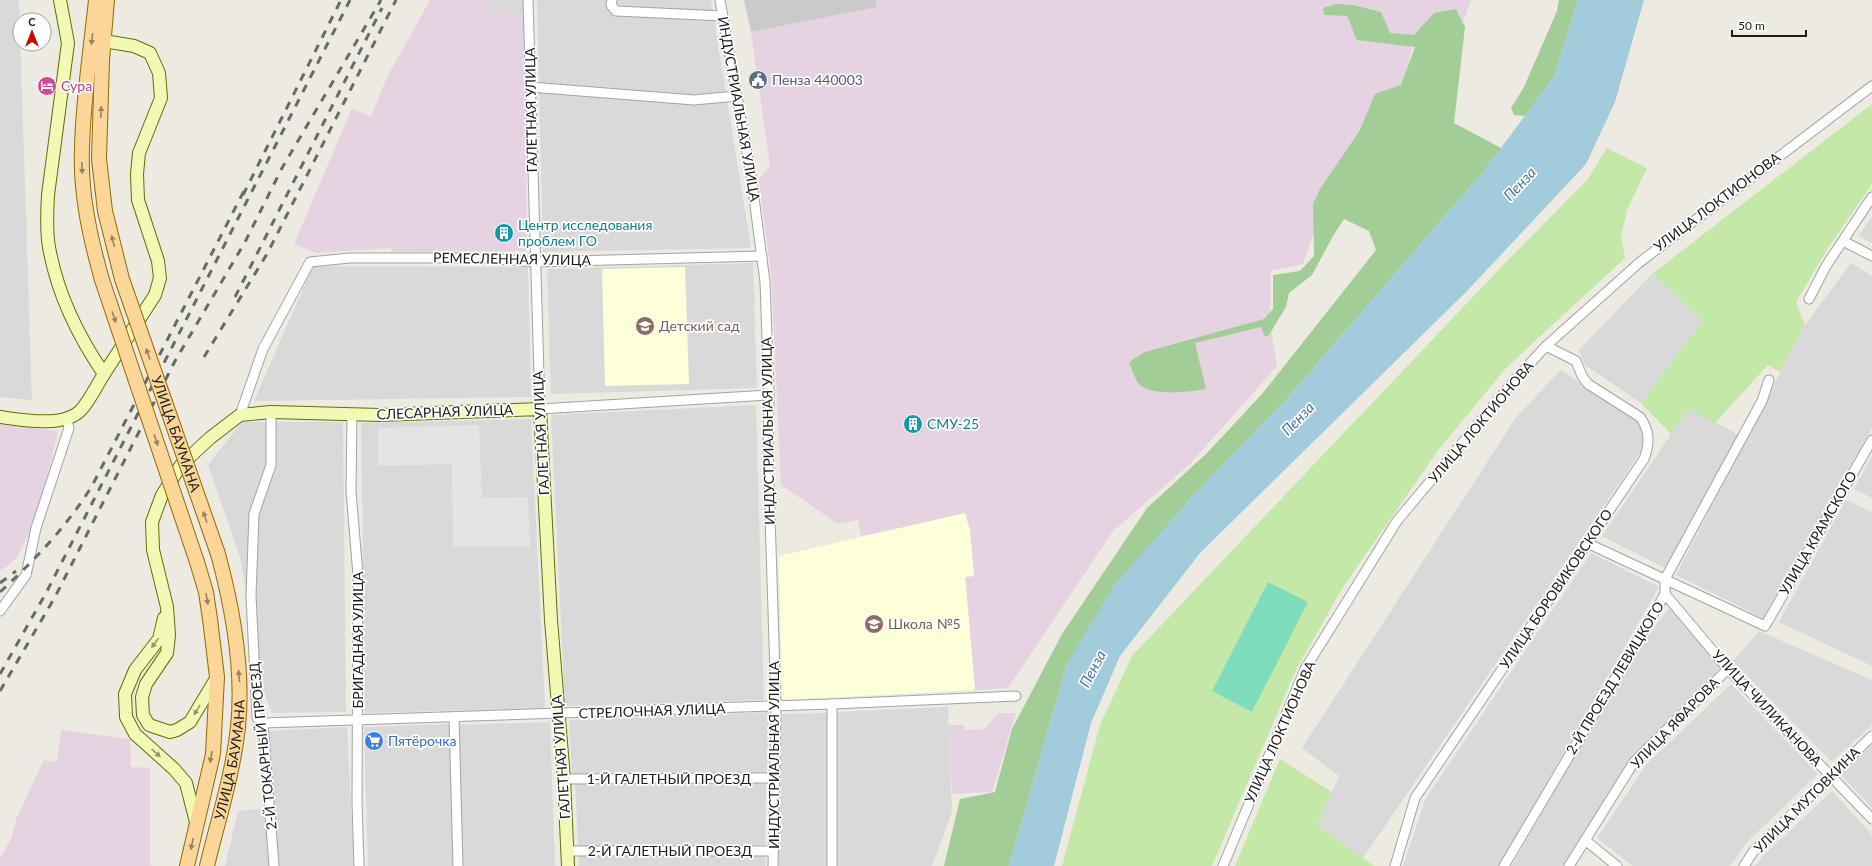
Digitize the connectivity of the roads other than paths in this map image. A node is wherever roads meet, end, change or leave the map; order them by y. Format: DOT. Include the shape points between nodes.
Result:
graph roads {
  1 [pos="60,0"];
  2 [pos="96,0"];
  3 [pos="107,0"];
  4 [pos="528,0"];
  5 [pos="612,0"];
  6 [pos="720,0"];
  7 [pos="723,16"];
  8 [pos="104,41"];
  9 [pos="1872,86"];
  10 [pos="530,87"];
  11 [pos="737,96"];
  12 [pos="1872,197"];
  13 [pos="1843,241"];
  14 [pos="762,256"];
  15 [pos="1872,256"];
  16 [pos="534,262"];
  17 [pos="1809,299"];
  18 [pos="1546,346"];
  19 [pos="104,374"];
  20 [pos="1769,380"];
  21 [pos="769,395"];
  22 [pos="540,410"];
  23 [pos="271,412"];
  24 [pos="352,414"];
  25 [pos="240,415"];
  26 [pos="0,417"];
  27 [pos="67,419"];
  28 [pos="1872,440"];
  29 [pos="1587,543"];
  30 [pos="1665,579"];
  31 [pos="1665,594"];
  32 [pos="167,607"];
  33 [pos="0,611"];
  34 [pos="1728,669"];
  35 [pos="217,677"];
  36 [pos="1016,696"];
  37 [pos="832,704"];
  38 [pos="776,706"];
  39 [pos="558,714"];
  40 [pos="454,717"];
  41 [pos="358,720"];
  42 [pos="263,723"];
  43 [pos="1872,736"];
  44 [pos="1830,776"];
  45 [pos="774,778"];
  46 [pos="564,779"];
  47 [pos="1872,819"];
  48 [pos="196,822"];
  49 [pos="1585,840"];
  50 [pos="567,851"];
  51 [pos="773,851"];
  52 [pos="187,866"];
  53 [pos="207,866"];
  54 [pos="274,866"];
  55 [pos="359,866"];
  56 [pos="458,866"];
  57 [pos="568,866"];
  58 [pos="773,866"];
  59 [pos="832,866"];
  60 [pos="1223,866"];
  61 [pos="1395,866"];
  62 [pos="1504,866"];
  63 [pos="1569,866"];
  64 [pos="1618,866"];
  65 [pos="1744,866"];
  1 -- 19 [label="street" via="68,43 48,195 49,246 58,287 80,336"];
  2 -- 35 [label="main road, УЛИЦА БАУМАНА, one-way, bridge" via="82,149 83,186 90,235 102,280 197,562 207,599"];
  3 -- 8 [label="main road, УЛИЦА БАУМАНА"];
  4 -- 10 [label="street, ГАЛЕТНАЯ УЛИЦА"];
  5 -- 7 [label="street" via="611,6 616,11"];
  6 -- 7 [label="street, ИНДУСТРИАЛЬНАЯ УЛИЦА"];
  7 -- 11 [label="street, ИНДУСТРИАЛЬНАЯ УЛИЦА"];
  8 -- 19 [label="street" via="134,46 150,53 159,73 161,98 140,153 137,174 138,200 158,261 160,278 155,295"];
  53 -- 8 [label="main road, УЛИЦА БАУМАНА, one-way, bridge" via="238,727 239,686 229,594 218,554 122,279 105,211 99,159"];
  9 -- 18 [label="street, УЛИЦА ЛОКТИОНОВА" via="1640,262"];
  10 -- 11 [label="street" via="694,100"];
  10 -- 16 [label="street, ГАЛЕТНАЯ УЛИЦА"];
  11 -- 14 [label="street, ИНДУСТРИАЛЬНАЯ УЛИЦА"];
  12 -- 13 [label="street"];
  13 -- 15 [label="street"];
  13 -- 17 [label="street" via="1826,266"];
  14 -- 16 [label="street, РЕМЕСЛЕННАЯ УЛИЦА"];
  14 -- 21 [label="street, ИНДУСТРИАЛЬНАЯ УЛИЦА"];
  16 -- 22 [label="street, ГАЛЕТНАЯ УЛИЦА"];
  16 -- 25 [label="street, РЕМЕСЛЕННАЯ УЛИЦА" via="487,258 403,257 310,262 263,349"];
  18 -- 29 [label="street, УЛИЦА БОРОВИКОВСКОГО" via="1576,361 1588,384 1640,417 1649,437 1649,447 1644,459"];
  18 -- 60 [label="street, УЛИЦА ЛОКТИОНОВА" via="1397,521 1305,669"];
  19 -- 27 [label="street" via="80,411"];
  20 -- 30 [label="street, 2-Й ПРОЕЗД ЛЕВИЦКОГО" via="1762,401"];
  21 -- 22 [label="street, СЛЕСАРНАЯ УЛИЦА"];
  21 -- 38 [label="street, ИНДУСТРИАЛЬНАЯ УЛИЦА" via="768,451"];
  22 -- 24 [label="street, СЛЕСАРНАЯ УЛИЦА"];
  22 -- 39 [label="street, ГАЛЕТНАЯ УЛИЦА"];
  23 -- 24 [label="street, СЛЕСАРНАЯ УЛИЦА"];
  23 -- 25 [label="street, СЛЕСАРНАЯ УЛИЦА"];
  23 -- 42 [label="street, 2-Й ТОКАРНЫЙ ПРОЕЗД" via="271,465 254,514 251,596 257,718"];
  24 -- 41 [label="street, БРИГАДНАЯ УЛИЦА" via="351,491 358,575"];
  25 -- 32 [label="street" via="210,438 181,466 162,495 152,522 153,550"];
  26 -- 27 [label="street" via="52,421"];
  27 -- 33 [label="street" via="69,428 36,528 26,575"];
  28 -- 30 [label="street, УЛИЦА КРАМСКОГО" via="1765,626"];
  29 -- 30 [label="street"];
  29 -- 61 [label="street, УЛИЦА БОРОВИКОВСКОГО" via="1415,798"];
  30 -- 31 [label="street, 2-Й ПРОЕЗД ЛЕВИЦКОГО"];
  31 -- 34 [label="street, УЛИЦА ЧИЛИКАНОВА"];
  31 -- 62 [label="street, 2-Й ПРОЕЗД ЛЕВИЦКОГО"];
  35 -- 32 [label="street, one-way" via="190,722 170,732 149,724 143,715 142,697 146,684 167,653"];
  32 -- 48 [label="street, one-way" via="159,639 136,670 125,694 126,717 135,734 186,782"];
  34 -- 44 [label="street, УЛИЦА ЧИЛИКАНОВА"];
  34 -- 49 [label="street, УЛИЦА ЯФАРОВА" via="1634,762"];
  35 -- 48 [label="main road, УЛИЦА БАУМАНА, one-way" via="213,754"];
  36 -- 37 [label="street, СТРЕЛОЧНАЯ УЛИЦА"];
  37 -- 38 [label="street, СТРЕЛОЧНАЯ УЛИЦА"];
  37 -- 59 [label="street"];
  38 -- 39 [label="street, СТРЕЛОЧНАЯ УЛИЦА"];
  38 -- 45 [label="street, ИНДУСТРИАЛЬНАЯ УЛИЦА"];
  39 -- 40 [label="street, СТРЕЛОЧНАЯ УЛИЦА"];
  39 -- 46 [label="street, ГАЛЕТНАЯ УЛИЦА"];
  40 -- 41 [label="street, СТРЕЛОЧНАЯ УЛИЦА"];
  40 -- 56 [label="street"];
  41 -- 42 [label="street, СТРЕЛОЧНАЯ УЛИЦА"];
  41 -- 55 [label="street, БРИГАДНАЯ УЛИЦА"];
  42 -- 54 [label="street, 2-Й ТОКАРНЫЙ ПРОЕЗД"];
  43 -- 44 [label="street, УЛИЦА МУТОВКИНА"];
  44 -- 47 [label="street, УЛИЦА ЧИЛИКАНОВА"];
  44 -- 65 [label="street, УЛИЦА МУТОВКИНА" via="1753,852"];
  45 -- 46 [label="street, 1-Й ГАЛЕТНЫЙ ПРОЕЗД"];
  45 -- 51 [label="street, ИНДУСТРИАЛЬНАЯ УЛИЦА"];
  46 -- 50 [label="street, ГАЛЕТНАЯ УЛИЦА"];
  48 -- 52 [label="main road, УЛИЦА БАУМАНА, one-way"];
  49 -- 63 [label="street, УЛИЦА ЯФАРОВА"];
  49 -- 64 [label="street"];
  50 -- 51 [label="street, 2-Й ГАЛЕТНЫЙ ПРОЕЗД"];
  50 -- 57 [label="street, ГАЛЕТНАЯ УЛИЦА"];
  51 -- 58 [label="street, ИНДУСТРИАЛЬНАЯ УЛИЦА"];
}
